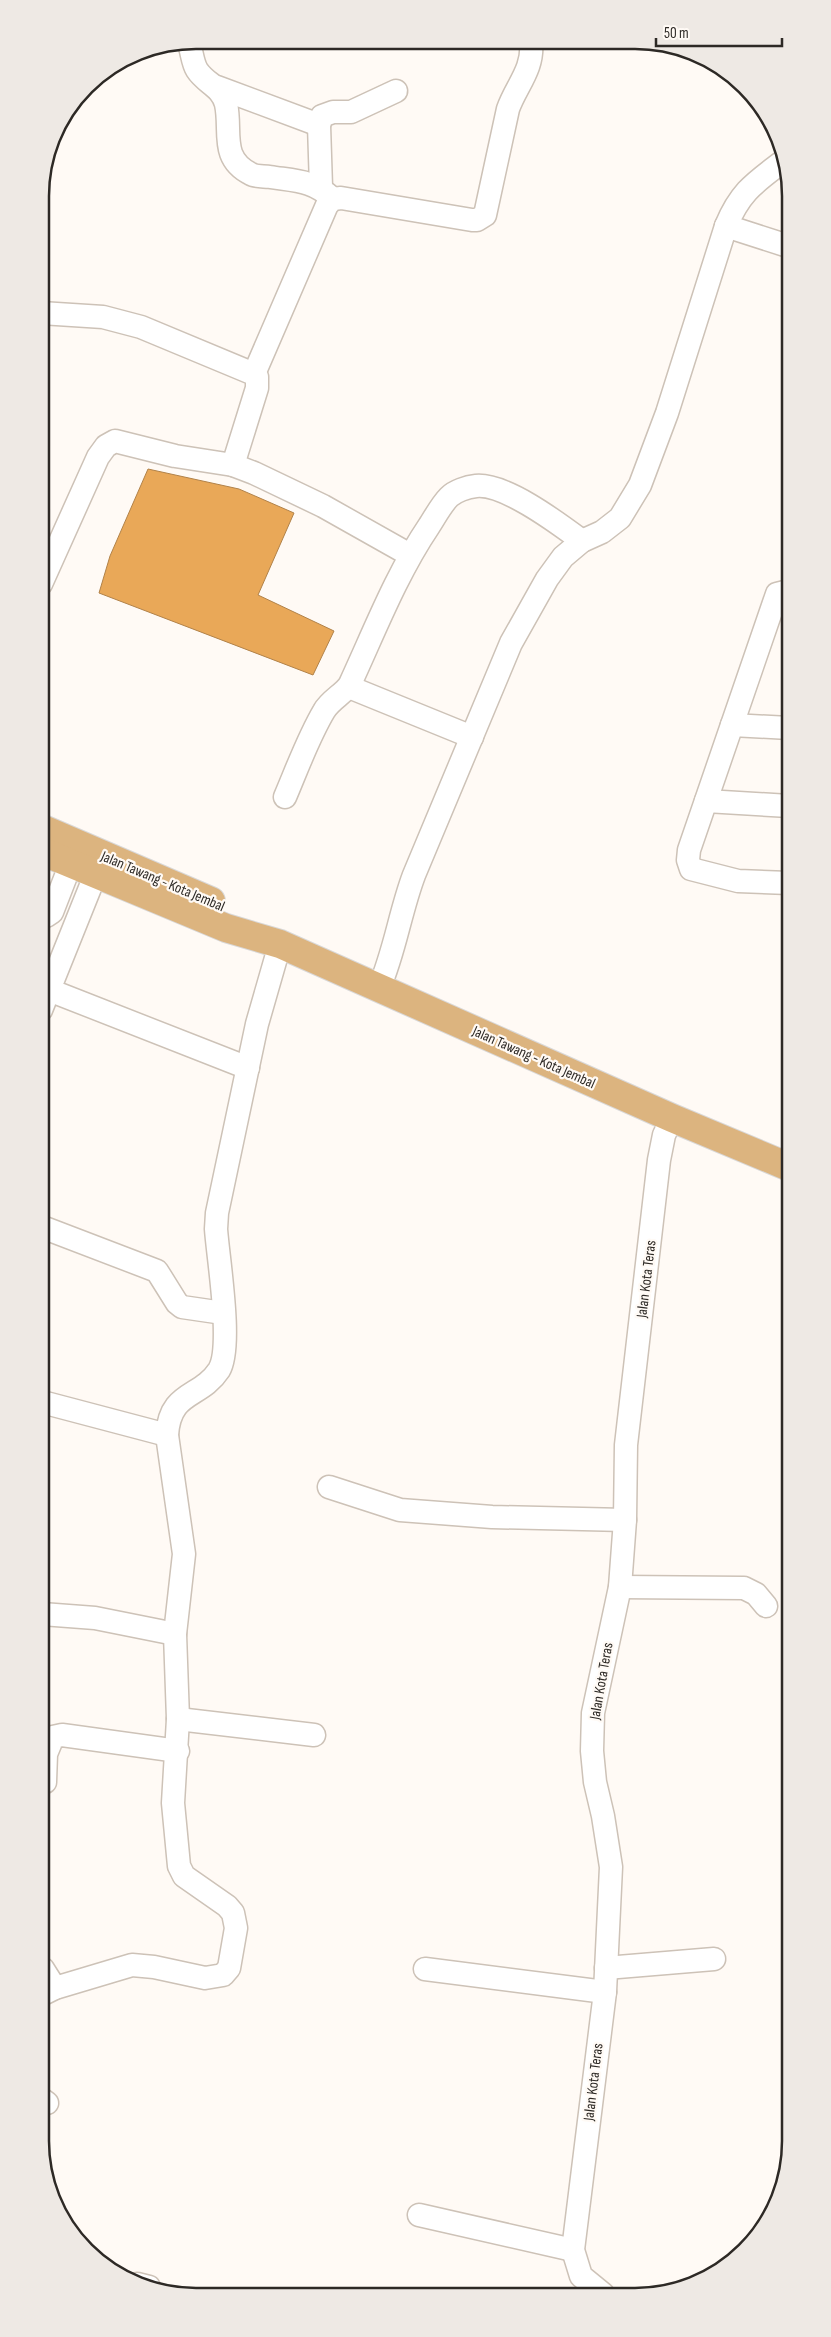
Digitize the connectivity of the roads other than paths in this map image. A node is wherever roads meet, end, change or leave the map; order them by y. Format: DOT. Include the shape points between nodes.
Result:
graph roads {
  1 [pos="190,49"];
  2 [pos="530,49"];
  3 [pos="217,87"];
  4 [pos="396,91"];
  5 [pos="319,126"];
  6 [pos="778,165"];
  7 [pos="326,193"];
  8 [pos="726,226"];
  9 [pos="782,244"];
  10 [pos="49,314"];
  11 [pos="254,374"];
  12 [pos="233,465"];
  13 [pos="582,541"];
  14 [pos="410,555"];
  15 [pos="49,566"];
  16 [pos="782,593"];
  17 [pos="348,687"];
  18 [pos="732,725"];
  19 [pos="782,728"];
  20 [pos="472,737"];
  21 [pos="285,797"];
  22 [pos="706,801"];
  23 [pos="782,806"];
  24 [pos="49,831"];
  25 [pos="49,854"];
  26 [pos="84,868"];
  27 [pos="782,883"];
  28 [pos="49,914"];
  29 [pos="280,944"];
  30 [pos="49,986"];
  31 [pos="379,988"];
  32 [pos="49,1001"];
  33 [pos="248,1068"];
  34 [pos="672,1118"];
  35 [pos="782,1164"];
  36 [pos="49,1230"];
  37 [pos="223,1313"];
  38 [pos="49,1404"];
  39 [pos="167,1435"];
  40 [pos="329,1487"];
  41 [pos="625,1520"];
  42 [pos="620,1586"];
  43 [pos="766,1606"];
  44 [pos="49,1615"];
  45 [pos="175,1634"];
  46 [pos="178,1719"];
  47 [pos="314,1735"];
  48 [pos="49,1747"];
  49 [pos="178,1750"];
  50 [pos="714,1959"];
  51 [pos="606,1968"];
  52 [pos="425,1969"];
  53 [pos="49,1991"];
  54 [pos="605,1992"];
  55 [pos="419,2216"];
  56 [pos="573,2250"];
  57 [pos="596,2288"];
  1 -- 3 [label="street" via="195,67 203,79"];
  2 -- 7 [label="street" via="529,66 508,109 487,211 482,218 472,220"];
  3 -- 5 [label="street"];
  3 -- 7 [label="street" via="226,103 228,147 236,163 252,175 308,183"];
  4 -- 5 [label="street" via="351,112 332,112 322,116"];
  5 -- 7 [label="street"];
  6 -- 8 [label="street" via="746,191"];
  7 -- 11 [label="street" via="327,205"];
  8 -- 9 [label="street"];
  8 -- 13 [label="street" via="667,413 640,485 620,518 602,532"];
  10 -- 11 [label="street" via="103,317 141,327"];
  11 -- 12 [label="street" via="258,388"];
  12 -- 14 [label="street" via="323,506"];
  12 -- 15 [label="street" via="175,456 115,441 106,446 98,457"];
  13 -- 14 [label="street" via="513,497 491,487 477,486 448,498"];
  13 -- 20 [label="street" via="563,557 547,579 511,643"];
  14 -- 17 [label="street"];
  16 -- 18 [label="street" via="777,594"];
  17 -- 20 [label="street"];
  17 -- 21 [label="street" via="324,710"];
  18 -- 19 [label="street"];
  18 -- 22 [label="street"];
  20 -- 31 [label="street" via="403,903 392,955"];
  22 -- 23 [label="street"];
  22 -- 27 [label="street" via="689,850 691,870 738,881"];
  24 -- 29 [label="main road, Jalan Tawang - Kota Jembal" via="232,911"];
  25 -- 26 [label="main road, Jalan Tawang - Kota Jembal"];
  26 -- 28 [label="street"];
  26 -- 29 [label="main road, Jalan Tawang - Kota Jembal" via="226,928"];
  26 -- 30 [label="street"];
  29 -- 31 [label="main road, Jalan Tawang - Kota Jembal"];
  29 -- 33 [label="street" via="264,994"];
  31 -- 34 [label="main road, Jalan Tawang - Kota Jembal"];
  32 -- 33 [label="street"];
  33 -- 37 [label="street" via="217,1213"];
  34 -- 35 [label="main road, Jalan Tawang - Kota Jembal"];
  34 -- 41 [label="street, Jalan Kota Teras" via="664,1135 659,1160 633,1381 626,1445"];
  36 -- 37 [label="street" via="157,1271 182,1307"];
  37 -- 39 [label="street" via="224,1343 219,1369 174,1408 168,1421"];
  38 -- 39 [label="street"];
  39 -- 45 [label="street" via="184,1554"];
  40 -- 41 [label="street" via="400,1510"];
  41 -- 42 [label="street, Jalan Kota Teras"];
  42 -- 43 [label="street" via="744,1588 756,1594"];
  42 -- 51 [label="street, Jalan Kota Teras" via="592,1713 595,1782 604,1816 611,1867"];
  44 -- 45 [label="street" via="95,1618"];
  45 -- 46 [label="street"];
  46 -- 47 [label="street"];
  46 -- 49 [label="street"];
  48 -- 49 [label="street" via="53,1737 62,1735"];
  49 -- 53 [label="street" via="173,1803 179,1866 184,1876 233,1913 236,1928 229,1968 223,1975 205,1978 132,1965"];
  50 -- 51 [label="street"];
  51 -- 54 [label="street, Jalan Kota Teras"];
  52 -- 54 [label="street"];
  54 -- 56 [label="street, Jalan Kota Teras"];
  55 -- 56 [label="street"];
  56 -- 57 [label="street, Jalan Kota Teras" via="581,2276"];
}
